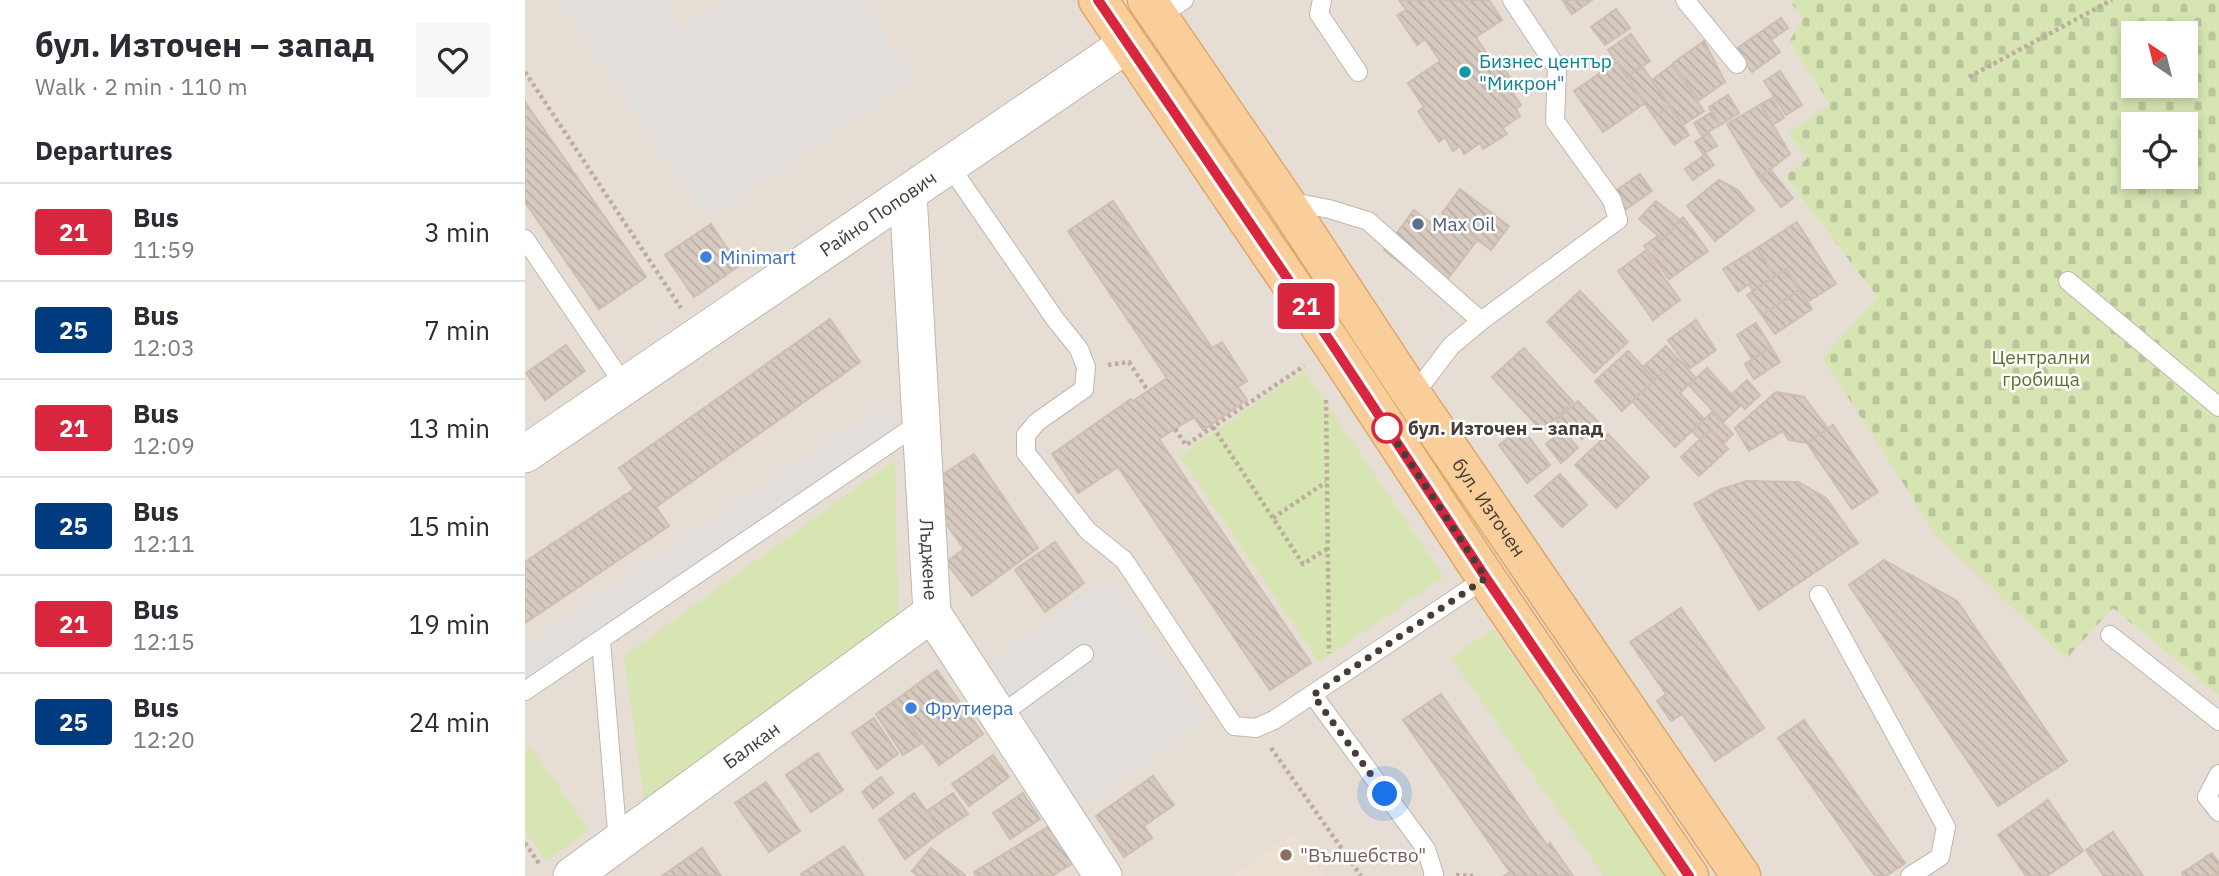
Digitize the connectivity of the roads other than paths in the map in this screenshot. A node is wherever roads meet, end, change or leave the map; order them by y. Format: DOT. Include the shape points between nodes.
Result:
graph roads {
  1 [pos="1098,0"];
  2 [pos="1322,0"];
  3 [pos="1512,0"];
  4 [pos="1685,0"];
  5 [pos="1163,6"];
  6 [pos="1127,44"];
  7 [pos="1737,64"];
  8 [pos="1357,72"];
  9 [pos="949,165"];
  10 [pos="908,194"];
  11 [pos="1284,200"];
  12 [pos="525,239"];
  13 [pos="2068,281"];
  14 [pos="1481,321"];
  15 [pos="625,386"];
  16 [pos="1412,397"];
  17 [pos="2219,407"];
  18 [pos="921,422"];
  19 [pos="525,454"];
  20 [pos="1486,578"];
  21 [pos="1819,595"];
  22 [pos="932,613"];
  23 [pos="2111,635"];
  24 [pos="601,641"];
  25 [pos="1084,654"];
  26 [pos="525,691"];
  27 [pos="1313,695"];
  28 [pos="999,716"];
  29 [pos="2219,721"];
  30 [pos="2219,774"];
  31 [pos="2219,812"];
  32 [pos="620,860"];
  33 [pos="572,876"];
  34 [pos="1104,876"];
  35 [pos="1433,876"];
  36 [pos="1689,876"];
  37 [pos="1741,876"];
  38 [pos="1910,876"];
  1 -- 6 [label="main road"];
  2 -- 8 [label="lane" via="1319,15"];
  3 -- 14 [label="lane" via="1557,68 1555,121 1612,200 1618,219"];
  4 -- 7 [label="lane"];
  5 -- 11 [label="main road, бул. Източен"];
  6 -- 9 [label="street, Райно Попович"];
  6 -- 20 [label="main road"];
  9 -- 10 [label="street, Райно Попович"];
  9 -- 27 [label="lane" via="1079,349 1087,367 1084,389 1026,435 1027,453 1088,531 1124,560 1234,726 1256,728"];
  10 -- 15 [label="street, Райно Попович"];
  10 -- 18 [label="street, Лъджене"];
  11 -- 14 [label="lane" via="1369,221"];
  11 -- 16 [label="main road, бул. Източен"];
  12 -- 15 [label="lane"];
  13 -- 17 [label="lane"];
  14 -- 16 [label="lane" via="1451,346"];
  15 -- 19 [label="street, Райно Попович"];
  16 -- 37 [label="main road, бул. Източен"];
  18 -- 22 [label="street, Лъджене"];
  18 -- 24 [label="lane"];
  20 -- 27 [label="lane"];
  20 -- 36 [label="main road"];
  21 -- 38 [label="lane" via="1947,827 1940,857"];
  22 -- 28 [label="street, Лъджене"];
  22 -- 32 [label="street, Балкан"];
  23 -- 29 [label="lane"];
  24 -- 26 [label="lane"];
  24 -- 32 [label="lane"];
  25 -- 28 [label="lane"];
  27 -- 35 [label="lane" via="1426,849"];
  28 -- 34 [label="street, Лъджене"];
  30 -- 31 [label="lane" via="2207,797"];
  32 -- 33 [label="street, Балкан"];
}
